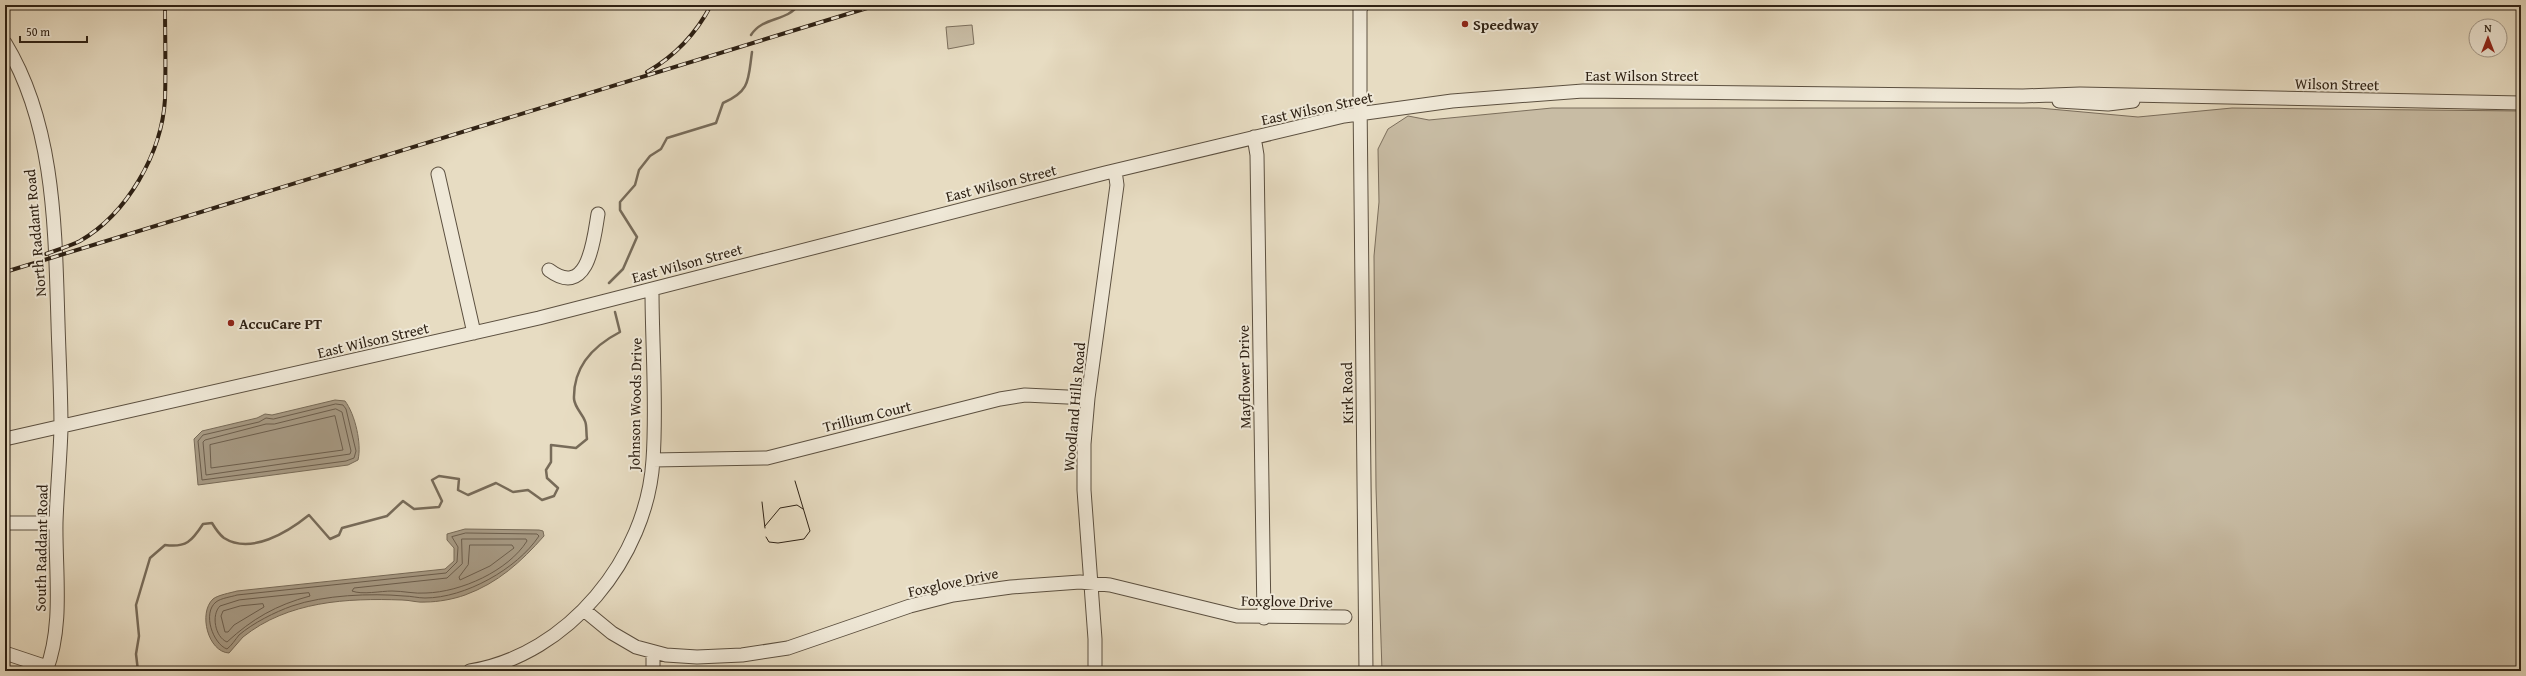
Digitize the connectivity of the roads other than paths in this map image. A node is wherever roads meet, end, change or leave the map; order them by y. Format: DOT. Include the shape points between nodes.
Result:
graph roads {
  1 [pos="1360,7"];
  2 [pos="5,43"];
  3 [pos="2022,96"];
  4 [pos="2521,103"];
  5 [pos="1360,114"];
  6 [pos="1254,137"];
  7 [pos="1114,171"];
  8 [pos="438,174"];
  9 [pos="598,214"];
  10 [pos="550,270"];
  11 [pos="652,290"];
  12 [pos="474,333"];
  13 [pos="1088,398"];
  14 [pos="61,428"];
  15 [pos="5,439"];
  16 [pos="653,460"];
  17 [pos="5,523"];
  18 [pos="56,523"];
  19 [pos="1091,582"];
  20 [pos="584,610"];
  21 [pos="1345,617"];
  22 [pos="1264,618"];
  23 [pos="653,652"];
  24 [pos="5,653"];
  25 [pos="512,665"];
  26 [pos="46,669"];
  27 [pos="470,671"];
  28 [pos="653,671"];
  29 [pos="1095,671"];
  30 [pos="1366,671"];
  1 -- 5 [label="street, Kirk Road"];
  2 -- 14 [label="street, North Raddant Road" via="31,97 46,167 56,256"];
  3 -- 4 [label="street, Wilson Street" via="2082,104 2105,104 2153,97"];
  3 -- 5 [label="street, East Wilson Street" via="1583,91 1452,101"];
  5 -- 6 [label="street, East Wilson Street"];
  5 -- 30 [label="street, Kirk Road"];
  6 -- 7 [label="street, East Wilson Street"];
  6 -- 22 [label="street, Mayflower Drive" via="1257,155"];
  7 -- 11 [label="street, East Wilson Street" via="750,262"];
  7 -- 13 [label="street, Woodland Hills Road" via="1117,185"];
  8 -- 12 [label="street"];
  9 -- 10 [label="street" via="590,255 581,273 565,276"];
  11 -- 12 [label="street, East Wilson Street"];
  11 -- 16 [label="street, Johnson Woods Drive"];
  12 -- 14 [label="street, East Wilson Street"];
  13 -- 16 [label="street, Trillium Court" via="1025,395 1000,399 767,458"];
  13 -- 19 [label="street, Woodland Hills Road" via="1083,467"];
  14 -- 15 [label="street, East Wilson Street"];
  14 -- 18 [label="street, South Raddant Road"];
  16 -- 20 [label="street, Johnson Woods Drive" via="647,495 634,534 612,575"];
  17 -- 18 [label="street"];
  18 -- 26 [label="street, South Raddant Road" via="55,637"];
  19 -- 22 [label="street, Foxglove Drive" via="1237,616"];
  19 -- 23 [label="street, Foxglove Drive" via="1011,586 953,595 910,606 803,644 759,654 697,657"];
  19 -- 29 [label="street, Woodland Hills Road"];
  20 -- 23 [label="street, Foxglove Drive" via="620,639"];
  20 -- 25 [label="street, Johnson Woods Drive"];
  21 -- 22 [label="street, Foxglove Drive"];
  23 -- 28 [label="street"];
  24 -- 26 [label="street, South Raddant Road"];
  25 -- 27 [label="street, Johnson Woods Drive"];
}
